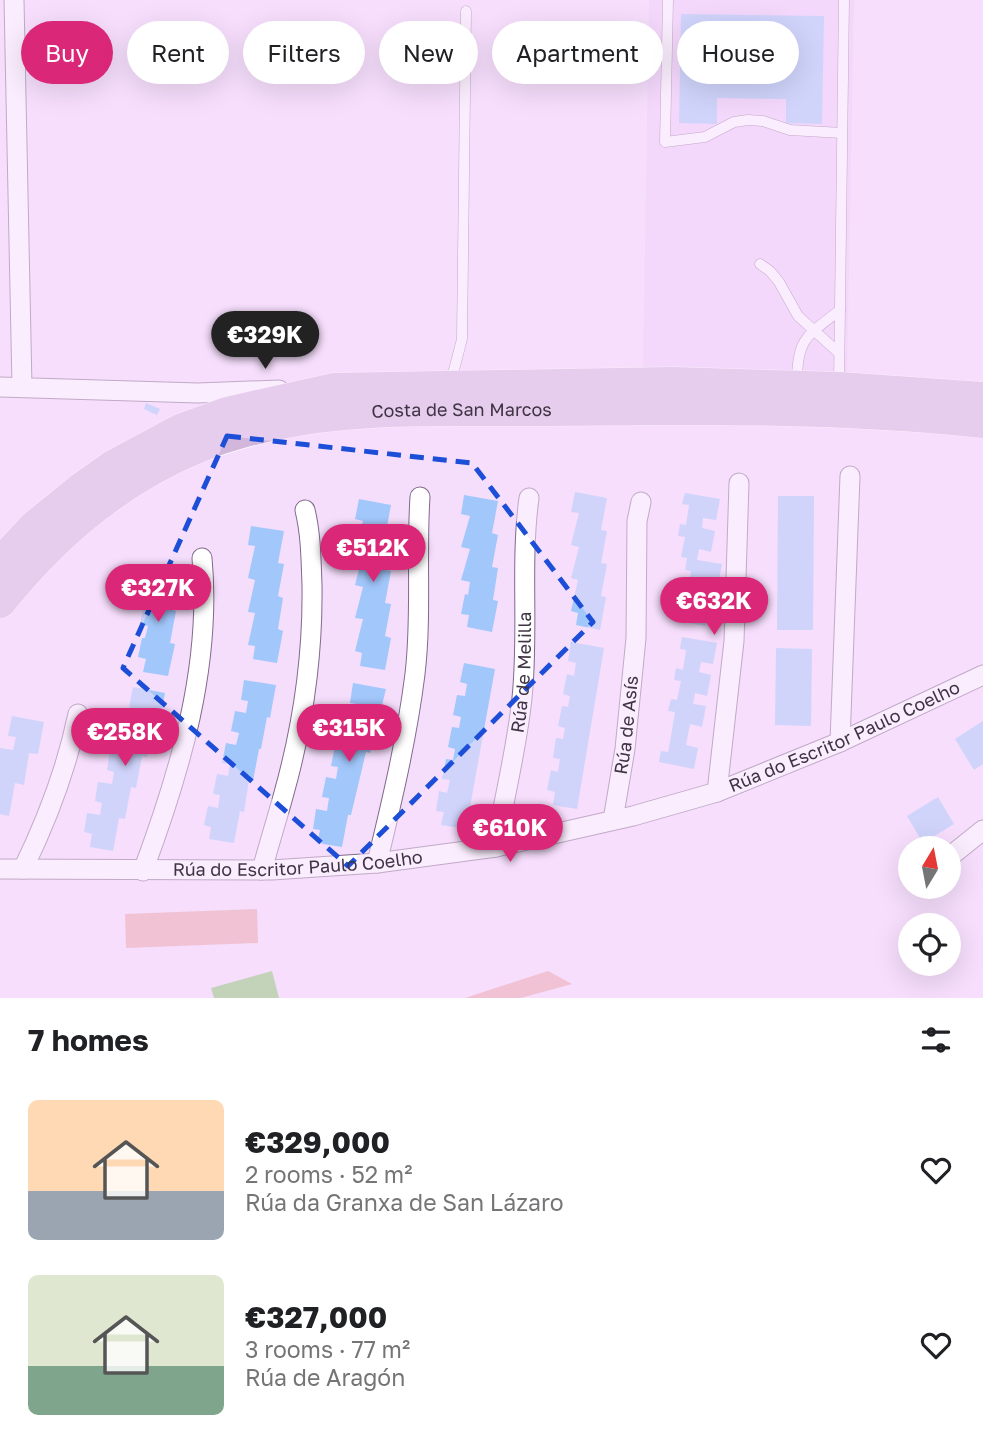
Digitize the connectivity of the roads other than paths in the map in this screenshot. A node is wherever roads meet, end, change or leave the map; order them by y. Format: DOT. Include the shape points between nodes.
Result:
graph roads {
  1 [pos="14,0"];
  2 [pos="668,0"];
  3 [pos="844,0"];
  4 [pos="466,11"];
  5 [pos="842,133"];
  6 [pos="760,264"];
  7 [pos="840,310"];
  8 [pos="813,332"];
  9 [pos="839,353"];
  10 [pos="446,386"];
  11 [pos="797,386"];
  12 [pos="0,387"];
  13 [pos="22,387"];
  14 [pos="839,388"];
  15 [pos="154,391"];
  16 [pos="198,393"];
  17 [pos="329,401"];
  18 [pos="982,415"];
  19 [pos="200,422"];
  20 [pos="150,469"];
  21 [pos="850,476"];
  22 [pos="739,483"];
  23 [pos="420,497"];
  24 [pos="529,498"];
  25 [pos="640,502"];
  26 [pos="305,510"];
  27 [pos="202,558"];
  28 [pos="0,563"];
  29 [pos="0,602"];
  30 [pos="983,676"];
  31 [pos="78,714"];
  32 [pos="840,742"];
  33 [pos="718,792"];
  34 [pos="613,820"];
  35 [pos="983,830"];
  36 [pos="496,847"];
  37 [pos="961,848"];
  38 [pos="377,863"];
  39 [pos="0,869"];
  40 [pos="23,869"];
  41 [pos="262,870"];
  42 [pos="142,871"];
  1 -- 13 [label="street"];
  2 -- 5 [label="lane" via="666,142 705,137 748,120 790,130"];
  3 -- 5 [label="lane"];
  4 -- 10 [label="lane" via="462,339"];
  5 -- 7 [label="lane"];
  6 -- 8 [label="lane" via="779,282"];
  7 -- 8 [label="lane"];
  7 -- 9 [label="lane"];
  8 -- 9 [label="lane"];
  8 -- 11 [label="lane" via="798,351"];
  9 -- 14 [label="lane"];
  10 -- 11 [label="main road, Costa de San Marcos"];
  10 -- 17 [label="main road, Costa de San Marcos"];
  11 -- 14 [label="main road, Costa de San Marcos"];
  12 -- 13 [label="street"];
  13 -- 15 [label="street"];
  14 -- 18 [label="main road, Costa de San Marcos" via="903,391"];
  15 -- 16 [label="street"];
  15 -- 19 [label="street"];
  16 -- 17 [label="street"];
  16 -- 19 [label="street"];
  16 -- 19 [label="street" via="219,401"];
  17 -- 18 [label="main road, Costa de San Marcos" via="373,411 659,409"];
  17 -- 19 [label="main road, Costa de San Marcos"];
  17 -- 20 [label="main road, Costa de San Marcos" via="200,446"];
  19 -- 20 [label="main road" via="160,453"];
  19 -- 28 [label="main road, Costa de San Marcos" via="113,466 35,526"];
  20 -- 29 [label="main road, Costa de San Marcos" via="51,544"];
  21 -- 32 [label="street"];
  22 -- 33 [label="street" via="734,641"];
  23 -- 38 [label="street" via="415,673"];
  24 -- 36 [label="street, Rúa de Melilla" via="522,698"];
  25 -- 34 [label="street, Rúa de Asís" via="636,638"];
  26 -- 41 [label="street" via="311,533 308,671 285,791"];
  27 -- 42 [label="street" via="201,636 190,720"];
  30 -- 32 [label="street, Rúa do Escritor Paulo Coelho"];
  31 -- 40 [label="street" via="56,789"];
  32 -- 33 [label="street, Rúa do Escritor Paulo Coelho"];
  33 -- 34 [label="street, Rúa do Escritor Paulo Coelho"];
  34 -- 36 [label="street, Rúa do Escritor Paulo Coelho"];
  35 -- 37 [label="street"];
  36 -- 38 [label="street, Rúa do Escritor Paulo Coelho"];
  38 -- 41 [label="street, Rúa do Escritor Paulo Coelho"];
  39 -- 40 [label="street, Rúa do Escritor Paulo Coelho"];
  40 -- 42 [label="street, Rúa do Escritor Paulo Coelho"];
  41 -- 42 [label="street, Rúa do Escritor Paulo Coelho"];
}
